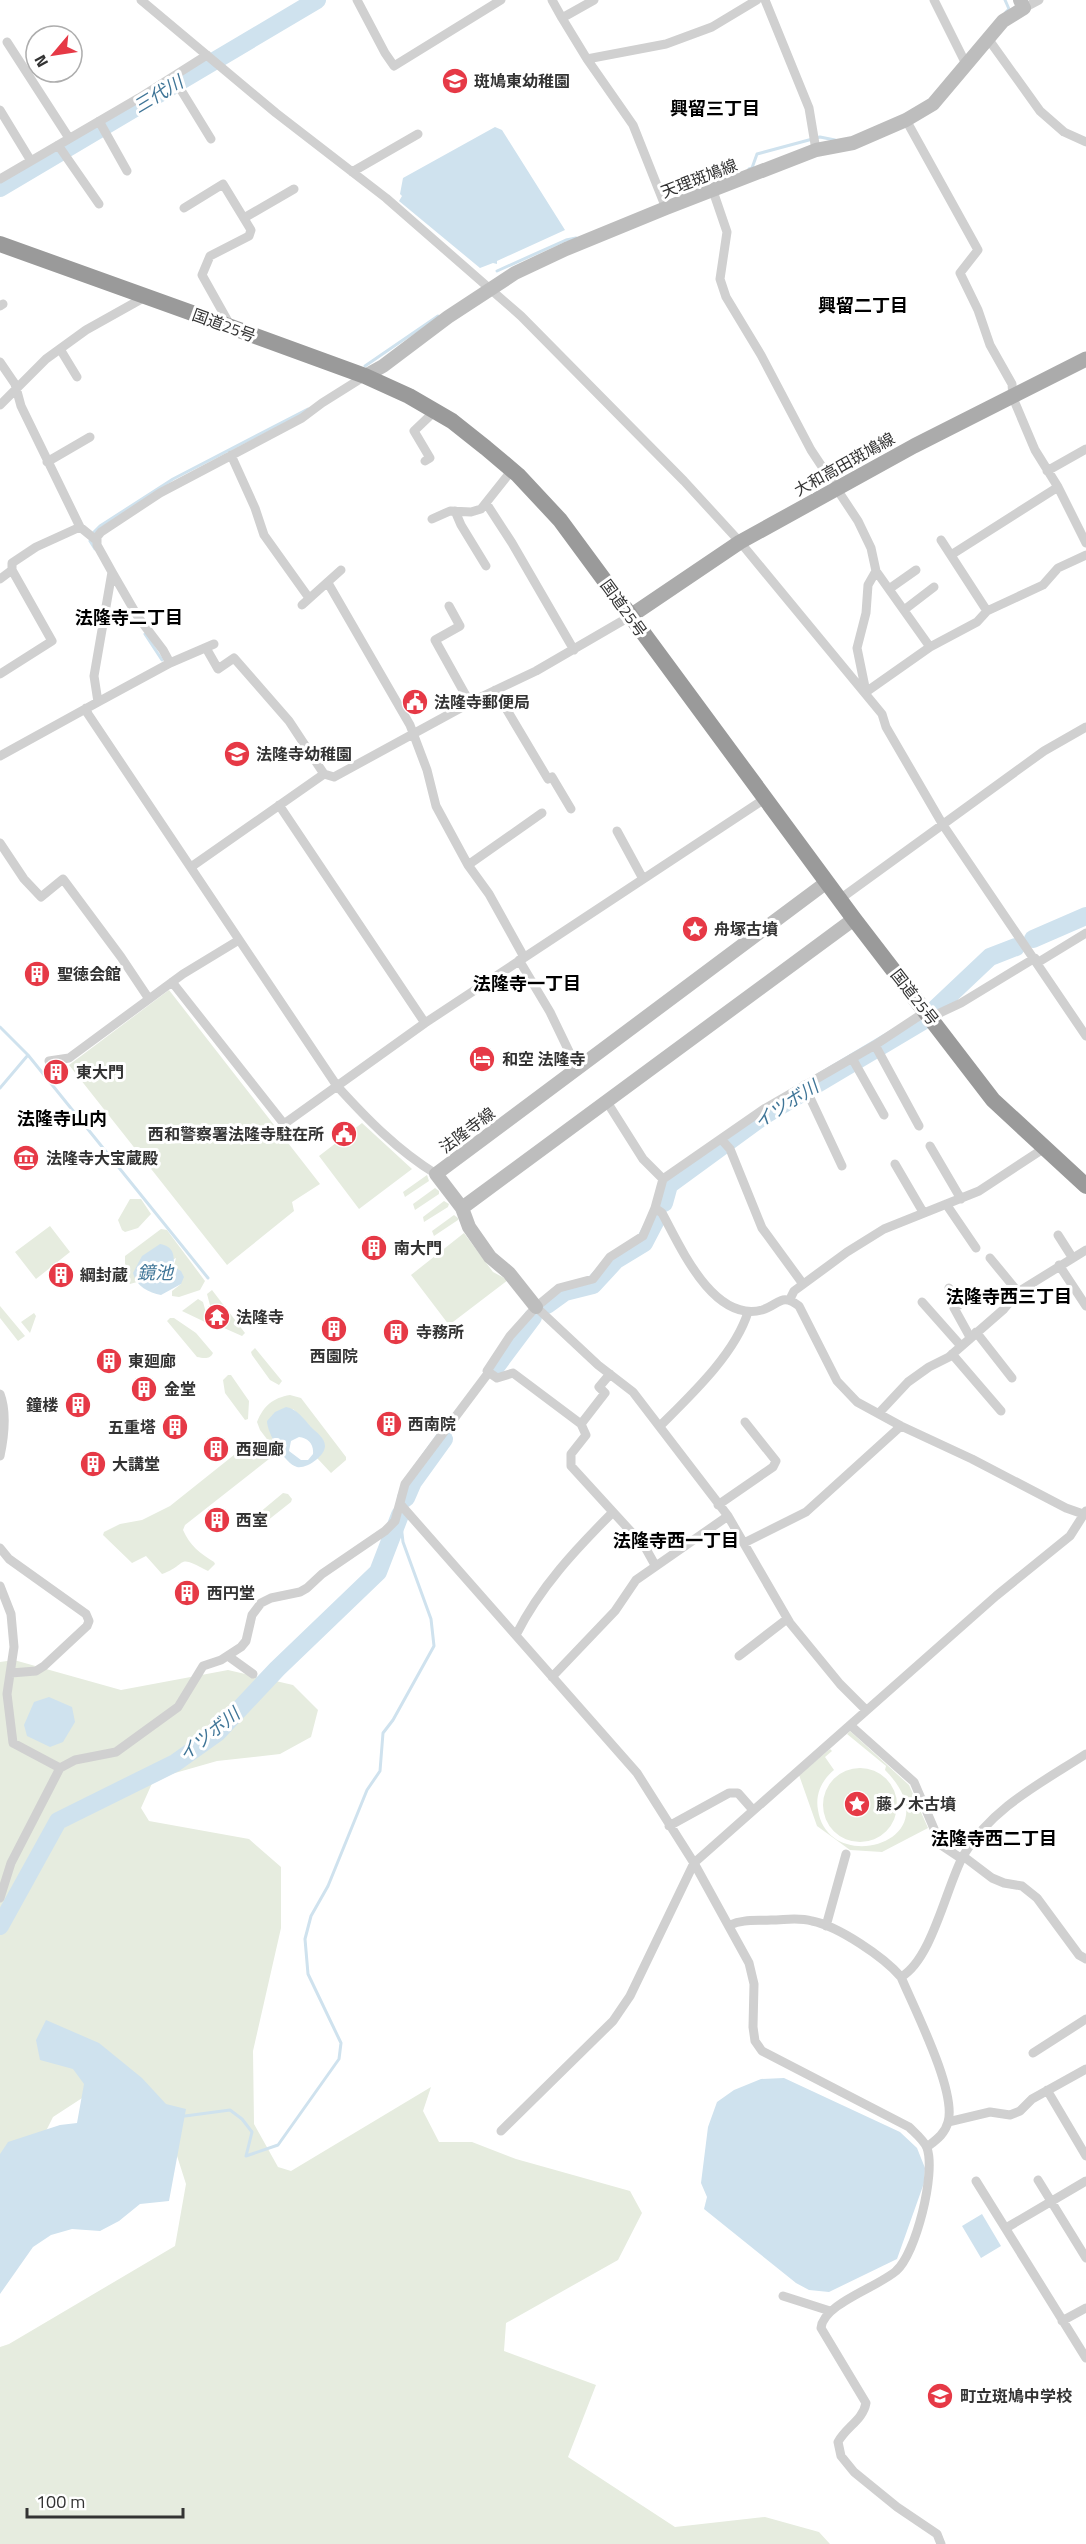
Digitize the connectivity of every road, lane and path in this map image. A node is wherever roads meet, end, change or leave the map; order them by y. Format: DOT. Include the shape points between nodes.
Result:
graph roads {
  1 [pos="157,0"];
  2 [pos="357,0"];
  3 [pos="501,0"];
  4 [pos="552,0"];
  5 [pos="594,0"];
  6 [pos="757,0"];
  7 [pos="765,0"];
  8 [pos="934,0"];
  9 [pos="1039,0"];
  10 [pos="144,3"];
  11 [pos="1022,4"];
  12 [pos="562,18"];
  13 [pos="989,40"];
  14 [pos="7,42"];
  15 [pos="207,55"];
  16 [pos="587,59"];
  17 [pos="967,66"];
  18 [pos="176,81"];
  19 [pos="0,110"];
  20 [pos="906,120"];
  21 [pos="101,125"];
  22 [pos="418,134"];
  23 [pos="69,138"];
  24 [pos="211,139"];
  25 [pos="1086,142"];
  26 [pos="816,146"];
  27 [pos="60,148"];
  28 [pos="31,161"];
  29 [pos="127,171"];
  30 [pos="352,172"];
  31 [pos="0,179"];
  32 [pos="294,189"];
  33 [pos="714,191"];
  34 [pos="99,204"];
  35 [pos="665,204"];
  36 [pos="184,208"];
  37 [pos="244,218"];
  38 [pos="0,244"];
  39 [pos="491,288"];
  40 [pos="145,297"];
  41 [pos="231,327"];
  42 [pos="60,349"];
  43 [pos="1086,359"];
  44 [pos="0,362"];
  45 [pos="365,376"];
  46 [pos="77,377"];
  47 [pos="16,389"];
  48 [pos="1013,398"];
  49 [pos="0,405"];
  50 [pos="436,411"];
  51 [pos="90,437"];
  52 [pos="1086,449"];
  53 [pos="231,455"];
  54 [pos="424,461"];
  55 [pos="47,462"];
  56 [pos="512,470"];
  57 [pos="1047,471"];
  58 [pos="1058,487"];
  59 [pos="837,488"];
  60 [pos="486,503"];
  61 [pos="456,511"];
  62 [pos="432,519"];
  63 [pos="80,527"];
  64 [pos="96,540"];
  65 [pos="941,540"];
  66 [pos="740,542"];
  67 [pos="1086,543"];
  68 [pos="951,555"];
  69 [pos="1086,555"];
  70 [pos="486,566"];
  71 [pos="12,570"];
  72 [pos="341,570"];
  73 [pos="916,570"];
  74 [pos="876,571"];
  75 [pos="112,572"];
  76 [pos="0,579"];
  77 [pos="328,583"];
  78 [pos="934,587"];
  79 [pos="889,590"];
  80 [pos="449,606"];
  81 [pos="904,610"];
  82 [pos="987,610"];
  83 [pos="629,616"];
  84 [pos="930,647"];
  85 [pos="574,650"];
  86 [pos="170,663"];
  87 [pos="0,674"];
  88 [pos="495,690"];
  89 [pos="866,692"];
  90 [pos="98,702"];
  91 [pos="470,703"];
  92 [pos="87,710"];
  93 [pos="1086,727"];
  94 [pos="412,734"];
  95 [pos="0,756"];
  96 [pos="324,774"];
  97 [pos="766,798"];
  98 [pos="279,806"];
  99 [pos="571,809"];
  100 [pos="542,813"];
  101 [pos="943,825"];
  102 [pos="617,831"];
  103 [pos="0,843"];
  104 [pos="468,865"];
  105 [pos="191,867"];
  106 [pos="642,877"];
  107 [pos="827,882"];
  108 [pos="840,899"];
  109 [pos="854,918"];
  110 [pos="1086,933"];
  111 [pos="239,940"];
  112 [pos="521,958"];
  113 [pos="1036,961"];
  114 [pos="172,982"];
  115 [pos="149,999"];
  116 [pos="926,1016"];
  117 [pos="425,1023"];
  118 [pos="1086,1036"];
  119 [pos="876,1048"];
  120 [pos="854,1060"];
  121 [pos="49,1061"];
  122 [pos="578,1068"];
  123 [pos="337,1086"];
  124 [pos="806,1088"];
  125 [pos="607,1102"];
  126 [pos="884,1115"];
  127 [pos="919,1126"];
  128 [pos="724,1142"];
  129 [pos="930,1146"];
  130 [pos="1043,1149"];
  131 [pos="895,1164"];
  132 [pos="842,1166"];
  133 [pos="436,1174"];
  134 [pos="663,1179"];
  135 [pos="1086,1186"];
  136 [pos="961,1199"];
  137 [pos="946,1204"];
  138 [pos="462,1208"];
  139 [pos="655,1208"];
  140 [pos="923,1212"];
  141 [pos="1058,1235"];
  142 [pos="976,1248"];
  143 [pos="1086,1250"];
  144 [pos="1072,1257"];
  145 [pos="990,1258"];
  146 [pos="1059,1265"];
  147 [pos="803,1284"];
  148 [pos="950,1288"];
  149 [pos="1018,1292"];
  150 [pos="790,1299"];
  151 [pos="922,1302"];
  152 [pos="1086,1306"];
  153 [pos="536,1307"];
  154 [pos="748,1312"];
  155 [pos="973,1335"];
  156 [pos="961,1346"];
  157 [pos="952,1354"];
  158 [pos="489,1372"];
  159 [pos="610,1374"];
  160 [pos="1012,1378"];
  161 [pos="0,1394"];
  162 [pos="1001,1411"];
  163 [pos="879,1413"];
  164 [pos="745,1422"];
  165 [pos="581,1424"];
  166 [pos="660,1426"];
  167 [pos="901,1426"];
  168 [pos="0,1456"];
  169 [pos="401,1504"];
  170 [pos="718,1505"];
  171 [pos="613,1512"];
  172 [pos="1086,1514"];
  173 [pos="728,1516"];
  174 [pos="744,1543"];
  175 [pos="0,1548"];
  176 [pos="655,1565"];
  177 [pos="0,1586"];
  178 [pos="787,1619"];
  179 [pos="516,1635"];
  180 [pos="228,1656"];
  181 [pos="739,1656"];
  182 [pos="11,1673"];
  183 [pos="253,1674"];
  184 [pos="552,1677"];
  185 [pos="866,1710"];
  186 [pos="850,1725"];
  187 [pos="1086,1754"];
  188 [pos="60,1768"];
  189 [pos="753,1810"];
  190 [pos="669,1826"];
  191 [pos="846,1854"];
  192 [pos="963,1858"];
  193 [pos="694,1863"];
  194 [pos="0,1898"];
  195 [pos="730,1925"];
  196 [pos="826,1926"];
  197 [pos="1086,1959"];
  198 [pos="901,1977"];
  199 [pos="1086,2019"];
  200 [pos="1033,2053"];
  201 [pos="1086,2068"];
  202 [pos="1047,2090"];
  203 [pos="948,2122"];
  204 [pos="501,2131"];
  205 [pos="927,2147"];
  206 [pos="1086,2156"];
  207 [pos="1038,2180"];
  208 [pos="976,2181"];
  209 [pos="1086,2181"];
  210 [pos="1051,2202"];
  211 [pos="1006,2228"];
  212 [pos="1086,2258"];
  213 [pos="783,2296"];
  214 [pos="1086,2308"];
  215 [pos="830,2311"];
  216 [pos="1062,2321"];
  217 [pos="1086,2358"];
  218 [pos="941,2544"];
  1 -- 10 [label="street"];
  2 -- 3 [label="street" via="394,66"];
  4 -- 12 [label="street"];
  5 -- 12 [label="street"];
  6 -- 16 [label="street" via="712,27 666,44"];
  7 -- 26 [label="street" via="809,108"];
  8 -- 17 [label="street"];
  9 -- 11 [label="street"];
  10 -- 15 [label="street"];
  11 -- 13 [label="main road, 天理斑鳩線"];
  12 -- 16 [label="street"];
  13 -- 17 [label="main road, 天理斑鳩線"];
  13 -- 25 [label="street" via="1040,111 1064,132"];
  14 -- 23 [label="street"];
  15 -- 18 [label="street"];
  15 -- 30 [label="street"];
  16 -- 35 [label="street" via="633,125"];
  17 -- 20 [label="main road, 天理斑鳩線" via="933,104"];
  18 -- 21 [label="street"];
  18 -- 24 [label="street"];
  19 -- 28 [label="street"];
  20 -- 26 [label="main road, 天理斑鳩線" via="853,143"];
  20 -- 48 [label="street" via="978,250 960,273 990,345 1012,384"];
  21 -- 23 [label="street"];
  21 -- 29 [label="street"];
  22 -- 30 [label="street"];
  23 -- 27 [label="street"];
  26 -- 33 [label="main road, 天理斑鳩線"];
  27 -- 28 [label="street"];
  27 -- 34 [label="street"];
  28 -- 31 [label="street"];
  30 -- 39 [label="street"];
  32 -- 37 [label="street"];
  33 -- 35 [label="main road, 天理斑鳩線"];
  33 -- 59 [label="street" via="728,232 720,279 726,297 811,450"];
  35 -- 39 [label="main road, 天理斑鳩線" via="515,273"];
  36 -- 37 [label="street" via="223,184"];
  37 -- 41 [label="street" via="251,230 249,236 210,256 202,275"];
  38 -- 40 [label="highway, 国道25号"];
  39 -- 45 [label="main road, 天理斑鳩線"];
  39 -- 66 [label="street"];
  40 -- 41 [label="highway, 国道25号"];
  40 -- 42 [label="street"];
  41 -- 45 [label="highway, 国道25号"];
  42 -- 46 [label="street"];
  42 -- 47 [label="street"];
  43 -- 48 [label="main road, 大和高田斑鳩線"];
  44 -- 47 [label="street"];
  45 -- 50 [label="highway, 国道25号"];
  45 -- 53 [label="street" via="302,418"];
  47 -- 49 [label="street"];
  47 -- 55 [label="street"];
  48 -- 57 [label="street"];
  48 -- 59 [label="main road, 大和高田斑鳩線"];
  50 -- 54 [label="street" via="414,431 430,458"];
  50 -- 56 [label="highway, 国道25号"];
  51 -- 55 [label="street"];
  52 -- 57 [label="street"];
  53 -- 64 [label="street" via="126,513"];
  53 -- 77 [label="street" via="264,535 305,602"];
  55 -- 63 [label="street"];
  56 -- 60 [label="street"];
  56 -- 83 [label="highway, 国道25号" via="560,520"];
  57 -- 58 [label="street"];
  58 -- 67 [label="street"];
  58 -- 68 [label="street"];
  59 -- 66 [label="main road, 大和高田斑鳩線"];
  59 -- 74 [label="street" via="858,520"];
  60 -- 61 [label="street" via="477,511"];
  60 -- 85 [label="street"];
  61 -- 62 [label="street"];
  61 -- 70 [label="street"];
  63 -- 64 [label="street"];
  63 -- 71 [label="street" via="19,556 12,563"];
  64 -- 75 [label="street"];
  65 -- 68 [label="street"];
  66 -- 83 [label="main road, 大和高田斑鳩線"];
  66 -- 89 [label="street" via="854,683"];
  68 -- 82 [label="street"];
  69 -- 82 [label="street" via="1058,568 1043,585"];
  71 -- 76 [label="street"];
  71 -- 87 [label="street" via="52,641"];
  72 -- 77 [label="street"];
  73 -- 79 [label="street"];
  74 -- 79 [label="street"];
  74 -- 89 [label="street" via="868,585 866,614 857,648"];
  75 -- 86 [label="street"];
  75 -- 90 [label="street" via="94,676"];
  77 -- 94 [label="street" via="395,697"];
  78 -- 81 [label="street"];
  79 -- 81 [label="street"];
  80 -- 91 [label="street" via="460,626 435,640"];
  81 -- 84 [label="street"];
  82 -- 84 [label="street" via="977,622"];
  83 -- 85 [label="street"];
  83 -- 97 [label="highway, 国道25号"];
  84 -- 89 [label="street"];
  85 -- 88 [label="street"];
  86 -- 90 [label="street"];
  86 -- 96 [label="street" via="210,646 218,669 234,658 289,721"];
  88 -- 91 [label="street"];
  88 -- 99 [label="street" via="548,779 552,777"];
  89 -- 101 [label="street"];
  90 -- 92 [label="street"];
  91 -- 94 [label="street"];
  92 -- 95 [label="street"];
  92 -- 105 [label="street"];
  93 -- 101 [label="street" via="1044,751"];
  94 -- 96 [label="street" via="345,773 334,777"];
  94 -- 104 [label="street" via="436,806"];
  96 -- 98 [label="street"];
  97 -- 106 [label="street"];
  97 -- 107 [label="highway, 国道25号"];
  98 -- 105 [label="street"];
  98 -- 117 [label="street"];
  100 -- 104 [label="street" via="525,819"];
  101 -- 108 [label="street"];
  101 -- 113 [label="street"];
  102 -- 106 [label="street"];
  103 -- 115 [label="street" via="40,897 63,879"];
  104 -- 112 [label="street" via="489,894"];
  105 -- 111 [label="street"];
  106 -- 112 [label="street"];
  107 -- 108 [label="highway, 国道25号"];
  107 -- 122 [label="main road, 法隆寺線"];
  108 -- 109 [label="highway, 国道25号"];
  109 -- 116 [label="highway, 国道25号"];
  109 -- 125 [label="main road"];
  110 -- 113 [label="street"];
  111 -- 114 [label="street"];
  111 -- 123 [label="street"];
  112 -- 117 [label="street"];
  112 -- 122 [label="street"];
  113 -- 116 [label="street" via="960,1003"];
  113 -- 118 [label="street"];
  114 -- 115 [label="street"];
  114 -- 123 [label="street" via="284,1124"];
  115 -- 121 [label="street" via="69,1058"];
  116 -- 119 [label="street"];
  116 -- 130 [label="highway, 国道25号" via="993,1100"];
  117 -- 123 [label="street"];
  119 -- 120 [label="street"];
  119 -- 127 [label="street"];
  120 -- 124 [label="street"];
  120 -- 126 [label="street"];
  122 -- 133 [label="main road, 法隆寺線"];
  123 -- 133 [label="street" via="387,1138"];
  124 -- 128 [label="street"];
  124 -- 132 [label="street"];
  125 -- 134 [label="street" via="644,1159"];
  125 -- 138 [label="main road"];
  128 -- 134 [label="street"];
  128 -- 147 [label="street" via="762,1228"];
  129 -- 136 [label="street"];
  130 -- 135 [label="highway, 国道25号"];
  130 -- 136 [label="street"];
  131 -- 140 [label="street"];
  133 -- 138 [label="main road, 法隆寺線"];
  134 -- 139 [label="street"];
  136 -- 137 [label="street"];
  137 -- 140 [label="street"];
  137 -- 142 [label="street"];
  138 -- 153 [label="main road, 法隆寺線" via="469,1227 490,1257 509,1273"];
  139 -- 153 [label="street" via="644,1236 610,1257 592,1279 559,1288"];
  139 -- 154 [label="street" via="662,1213 710,1292"];
  140 -- 147 [label="street" via="910,1221 884,1229"];
  141 -- 144 [label="street"];
  143 -- 144 [label="street"];
  144 -- 146 [label="street"];
  145 -- 149 [label="street"];
  146 -- 149 [label="street"];
  146 -- 152 [label="street"];
  147 -- 150 [label="street"];
  148 -- 155 [label="street" via="959,1305 954,1308"];
  149 -- 155 [label="street"];
  150 -- 154 [label="street"];
  150 -- 163 [label="street" via="799,1306 837,1381 857,1402"];
  151 -- 156 [label="street"];
  153 -- 158 [label="street" via="510,1336"];
  153 -- 159 [label="street"];
  154 -- 166 [label="street" via="706,1381"];
  155 -- 156 [label="street"];
  155 -- 160 [label="street"];
  156 -- 157 [label="street"];
  157 -- 162 [label="street"];
  157 -- 163 [label="street" via="908,1382"];
  158 -- 165 [label="street" via="497,1378 513,1373"];
  158 -- 169 [label="street" via="405,1484"];
  159 -- 165 [label="street" via="599,1387 605,1393"];
  159 -- 166 [label="street" via="633,1392"];
  161 -- 168 [label="street" via="4,1424"];
  163 -- 167 [label="street"];
  164 -- 170 [label="street" via="776,1461"];
  165 -- 171 [label="street" via="586,1435 570,1454 571,1466"];
  166 -- 170 [label="street"];
  167 -- 172 [label="street" via="1066,1508"];
  167 -- 174 [label="street" via="806,1512"];
  169 -- 179 [label="street"];
  169 -- 180 [label="street" via="396,1521 385,1531 308,1588 261,1603 252,1615 246,1641"];
  170 -- 173 [label="street"];
  171 -- 176 [label="street" via="645,1546"];
  171 -- 179 [label="street" via="571,1554"];
  172 -- 185 [label="street" via="1070,1536"];
  173 -- 174 [label="street"];
  173 -- 176 [label="street"];
  174 -- 178 [label="street"];
  175 -- 182 [label="street" via="86,1614 88,1621 44,1666 36,1671"];
  176 -- 184 [label="street" via="636,1580 615,1611"];
  177 -- 182 [label="street" via="11,1614"];
  178 -- 181 [label="street"];
  178 -- 185 [label="street"];
  179 -- 184 [label="street"];
  180 -- 183 [label="street"];
  180 -- 188 [label="street" via="203,1666 178,1707 116,1752 75,1760"];
  182 -- 188 [label="street" via="6,1694 13,1743"];
  184 -- 190 [label="street" via="637,1773"];
  185 -- 186 [label="street"];
  186 -- 189 [label="street"];
  186 -- 192 [label="street" via="914,1782 941,1845"];
  187 -- 192 [label="street" via="1010,1802 986,1825"];
  188 -- 194 [label="street" via="11,1863"];
  189 -- 190 [label="street" via="738,1793 729,1793"];
  189 -- 193 [label="street"];
  190 -- 193 [label="street"];
  191 -- 196 [label="street"];
  192 -- 197 [label="street" via="992,1878 1022,1886 1037,1898"];
  192 -- 198 [label="street" via="927,1944 908,1973"];
  193 -- 195 [label="street"];
  193 -- 204 [label="street" via="630,1996 613,2021"];
  195 -- 196 [label="street" via="793,1918"];
  195 -- 205 [label="street" via="749,1964 754,1984 753,2028 762,2051 909,2127"];
  196 -- 198 [label="street" via="891,1966"];
  198 -- 203 [label="street" via="944,2080"];
  199 -- 200 [label="street"];
  201 -- 202 [label="street"];
  202 -- 203 [label="street" via="1010,2115 990,2112"];
  202 -- 206 [label="street"];
  203 -- 205 [label="street" via="941,2136"];
  205 -- 215 [label="street" via="928,2191 908,2257 887,2278"];
  207 -- 210 [label="street"];
  208 -- 211 [label="street"];
  209 -- 210 [label="street"];
  210 -- 211 [label="street"];
  210 -- 212 [label="street"];
  211 -- 216 [label="street"];
  213 -- 215 [label="street"];
  214 -- 216 [label="street"];
  215 -- 218 [label="street" via="821,2321 821,2328 867,2403 863,2415 838,2442 841,2456 854,2472 897,2507 937,2534"];
  216 -- 217 [label="street"];
}
